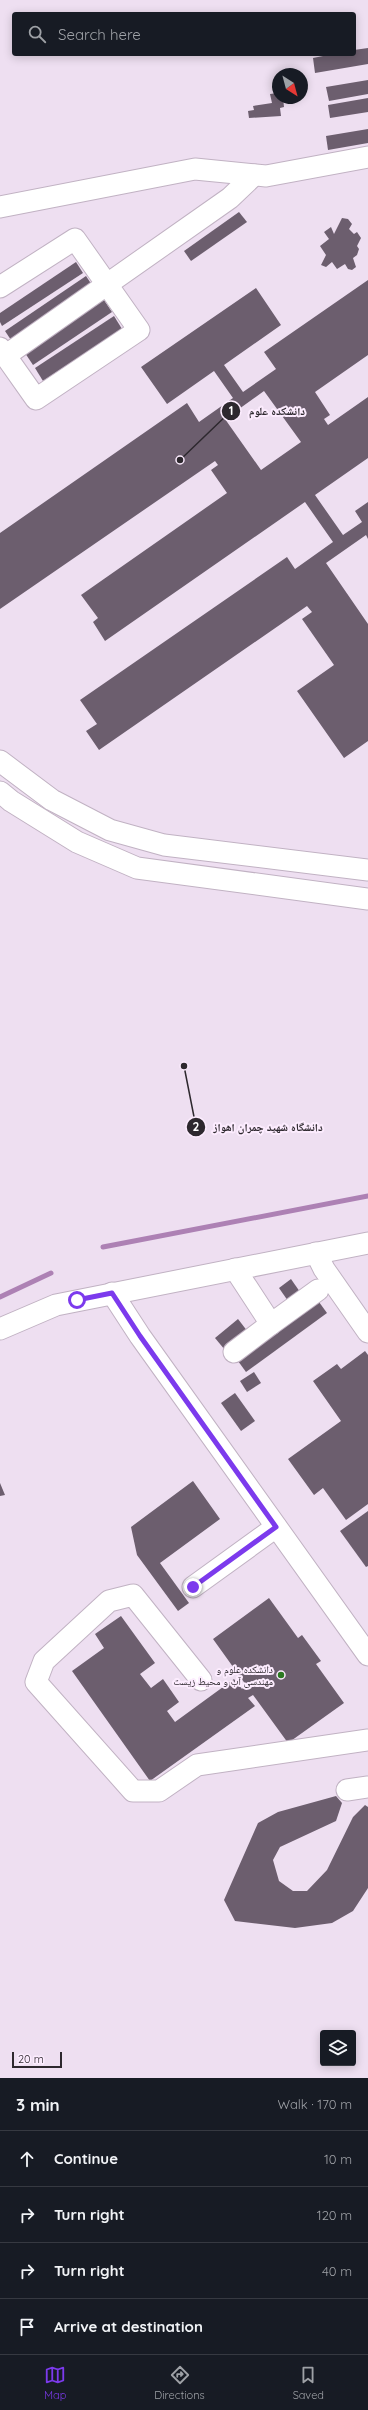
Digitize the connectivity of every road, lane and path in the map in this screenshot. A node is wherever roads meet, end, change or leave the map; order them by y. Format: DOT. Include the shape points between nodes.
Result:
graph roads {
  1 [pos="368,157"];
  2 [pos="254,175"];
  3 [pos="0,207"];
  4 [pos="108,286"];
  5 [pos="0,287"];
  6 [pos="3,352"];
  7 [pos="0,761"];
  8 [pos="0,792"];
  9 [pos="368,870"];
  10 [pos="368,898"];
  11 [pos="368,1243"];
  12 [pos="316,1253"];
  13 [pos="235,1269"];
  14 [pos="318,1290"];
  15 [pos="112,1293"];
  16 [pos="271,1324"];
  17 [pos="0,1329"];
  18 [pos="368,1332"];
  19 [pos="234,1352"];
  20 [pos="276,1527"];
  21 [pos="193,1587"];
  22 [pos="368,1655"];
  23 [pos="201,1680"];
  24 [pos="368,1740"];
  25 [pos="368,1787"];
  26 [pos="347,1790"];
  1 -- 2 [label="lane" via="266,176"];
  2 -- 3 [label="lane" via="195,169"];
  2 -- 4 [label="lane" via="230,198"];
  4 -- 5 [label="lane" via="75,239"];
  4 -- 6 [label="lane"];
  4 -- 6 [label="lane" via="139,330 36,399"];
  7 -- 9 [label="lane" via="52,800 110,830 164,845"];
  8 -- 10 [label="lane" via="10,801 77,842 137,868"];
  11 -- 12 [label="lane"];
  12 -- 13 [label="lane"];
  12 -- 18 [label="lane" via="324,1269"];
  13 -- 15 [label="lane"];
  13 -- 16 [label="lane"];
  14 -- 16 [label="lane"];
  15 -- 17 [label="lane" via="56,1305"];
  15 -- 20 [label="lane"];
  16 -- 19 [label="lane"];
  20 -- 21 [label="lane"];
  20 -- 22 [label="lane"];
  23 -- 24 [label="lane" via="133,1595 109,1601 44,1661 36,1682 133,1791 159,1790 197,1765"];
  25 -- 26 [label="lane"];
}
